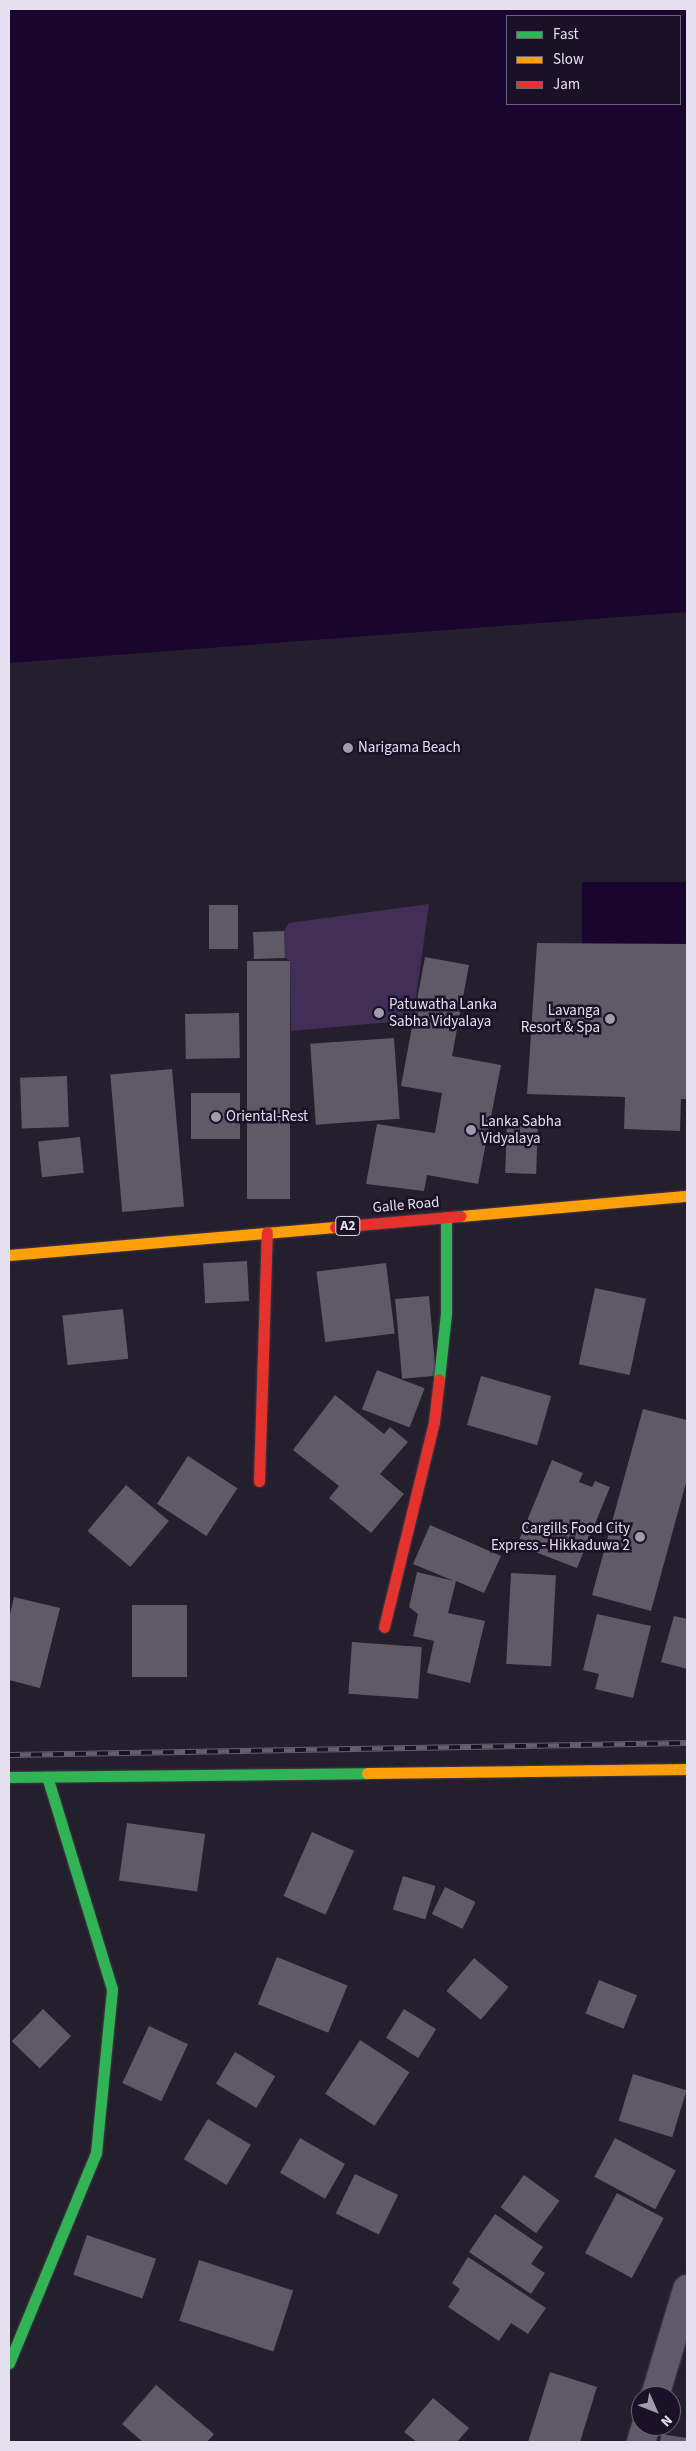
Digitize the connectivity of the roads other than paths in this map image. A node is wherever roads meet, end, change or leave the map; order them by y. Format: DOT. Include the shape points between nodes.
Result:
graph roads {
  1 [pos="687,1196"];
  2 [pos="446,1217"];
  3 [pos="267,1232"];
  4 [pos="9,1255"];
  5 [pos="259,1481"];
  6 [pos="384,1627"];
  7 [pos="687,1769"];
  8 [pos="9,1777"];
  9 [pos="47,1777"];
  10 [pos="687,2289"];
  11 [pos="9,2363"];
  12 [pos="658,2386"];
  1 -- 2 [label="main road, Galle Road / A2"];
  2 -- 3 [label="main road, Galle Road / A2"];
  2 -- 6 [label="main road" via="446,1313 434,1422"];
  3 -- 4 [label="main road, Galle Road / A2"];
  3 -- 5 [label="main road"];
  7 -- 9 [label="main road"];
  8 -- 9 [label="main road"];
  9 -- 11 [label="main road" via="112,1989 96,2153"];
  10 -- 12 [label="street"];
}
